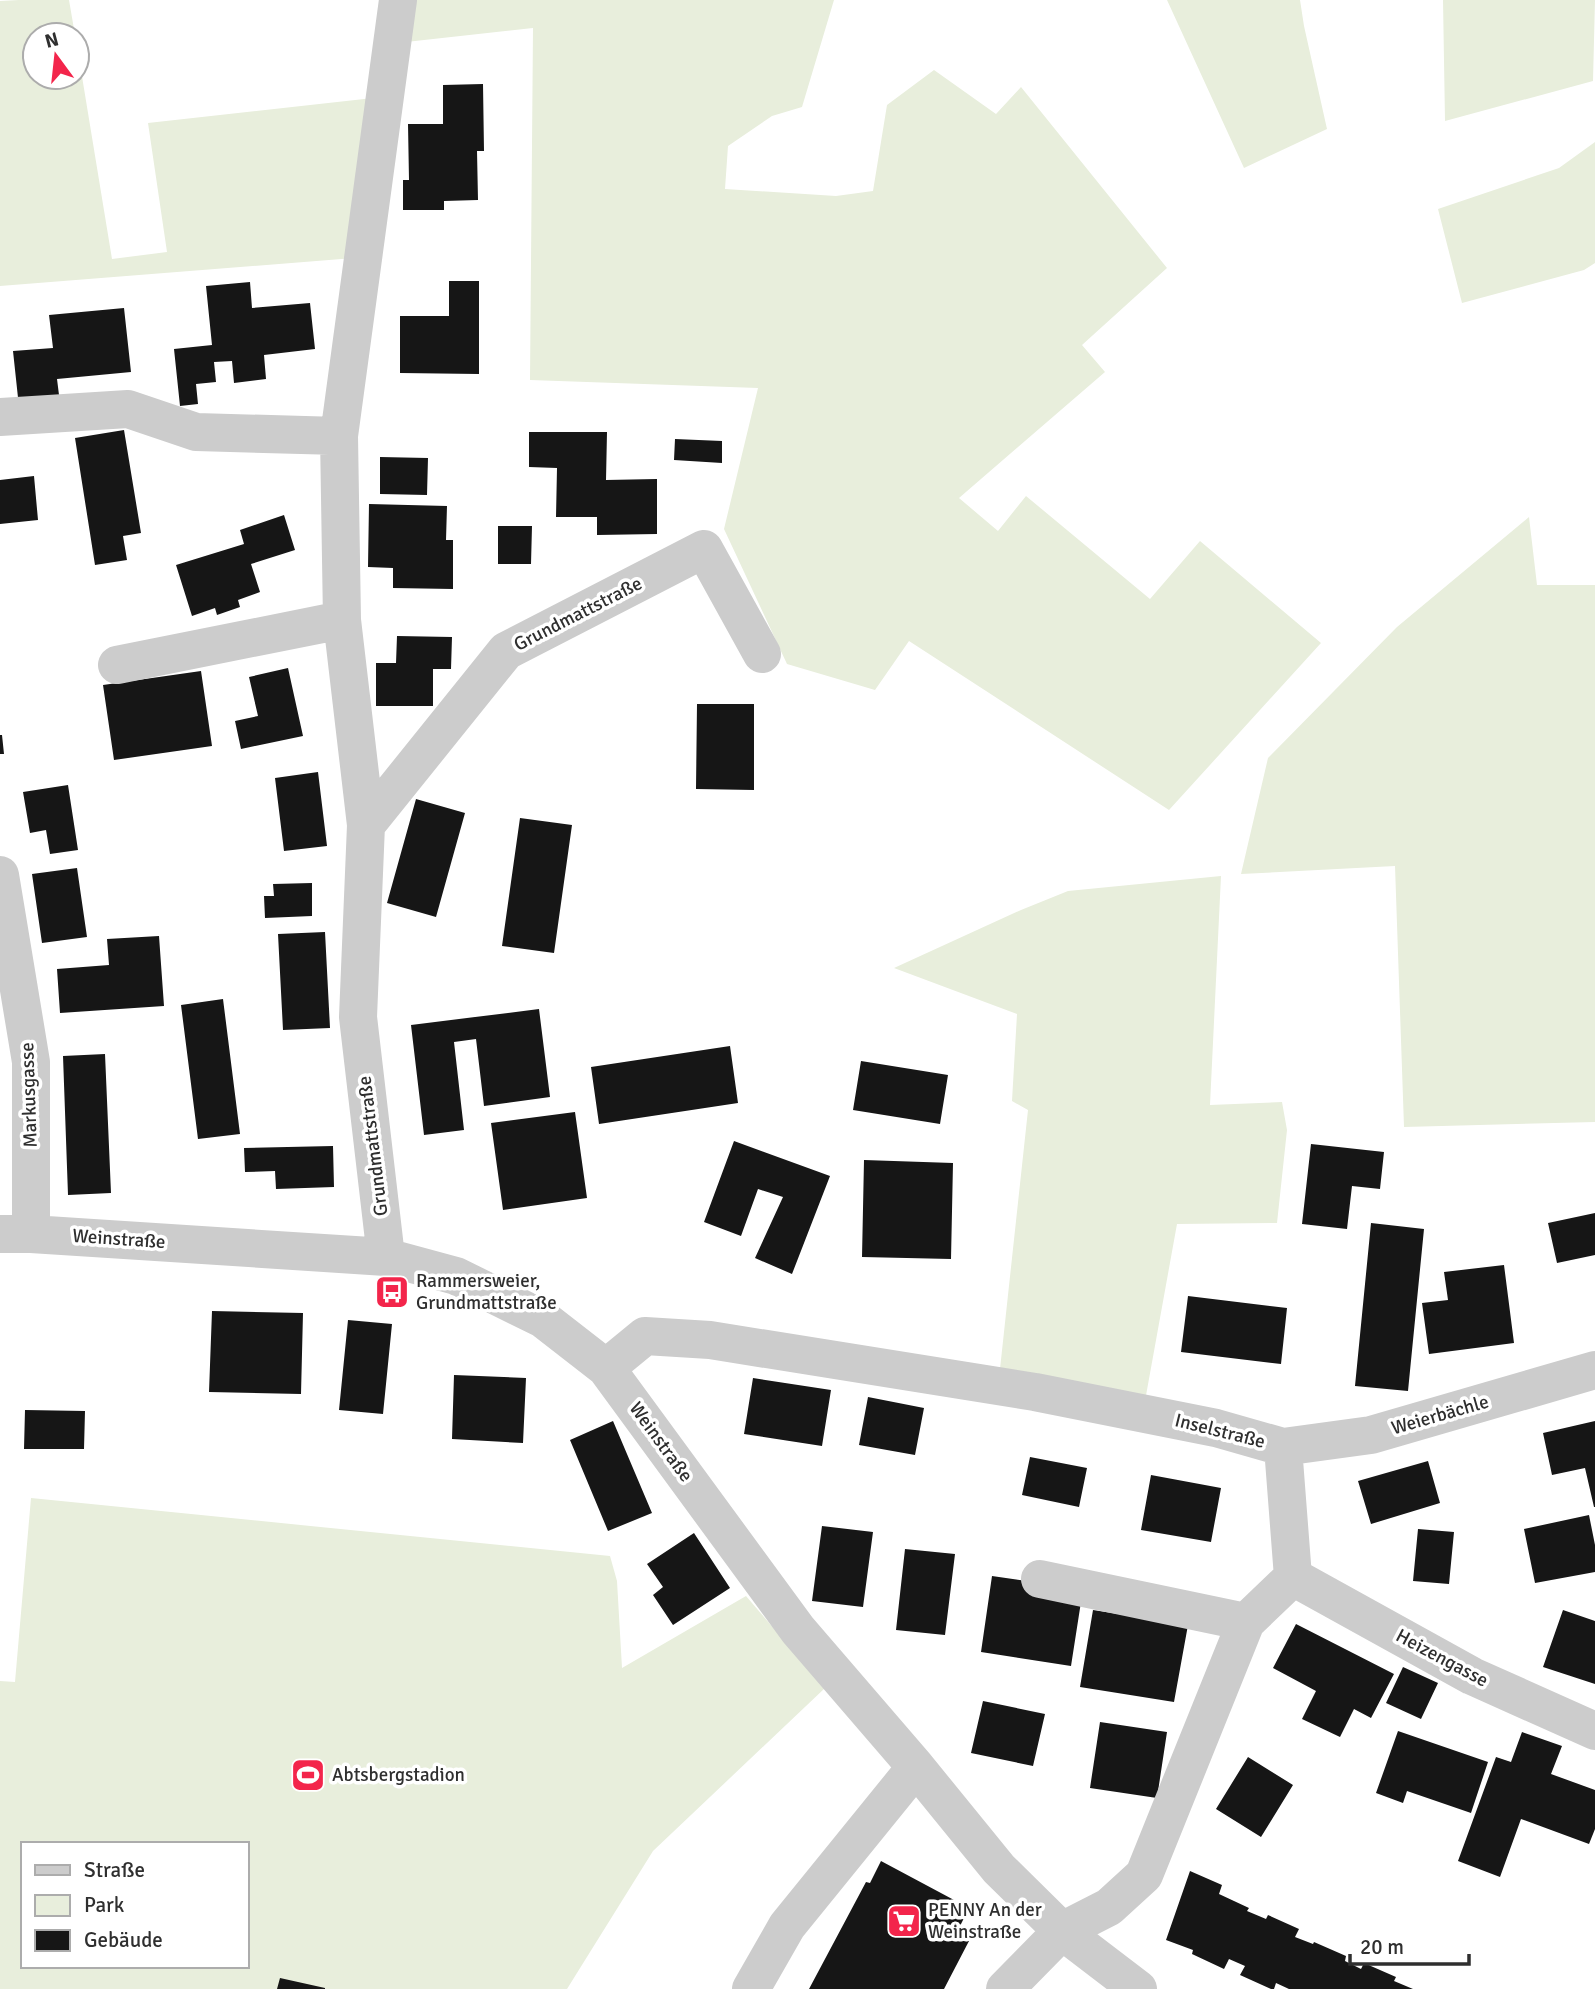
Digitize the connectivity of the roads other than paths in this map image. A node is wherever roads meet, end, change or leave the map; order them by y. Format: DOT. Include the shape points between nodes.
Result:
graph roads {
  1 [pos="398,0"];
  2 [pos="6,417"];
  3 [pos="339,436"];
  4 [pos="342,620"];
  5 [pos="762,654"];
  6 [pos="117,665"];
  7 [pos="366,825"];
  8 [pos="0,875"];
  9 [pos="16,1234"];
  10 [pos="386,1257"];
  11 [pos="606,1368"];
  12 [pos="1595,1370"];
  13 [pos="1283,1447"];
  14 [pos="1293,1577"];
  15 [pos="1040,1579"];
  16 [pos="1246,1622"];
  17 [pos="1595,1731"];
  18 [pos="916,1767"];
  19 [pos="1062,1931"];
  20 [pos="751,1989"];
  21 [pos="1005,1989"];
  22 [pos="1138,1989"];
  1 -- 3 [label="street, Grundmattstraße"];
  2 -- 3 [label="street" via="128,408 196,432"];
  3 -- 4 [label="street, Grundmattstraße"];
  4 -- 6 [label="street"];
  4 -- 7 [label="street, Grundmattstraße"];
  5 -- 7 [label="street, Grundmattstraße" via="704,549 506,651"];
  7 -- 10 [label="street, Grundmattstraße" via="358,1017"];
  8 -- 9 [label="street, Markusgasse" via="31,1062"];
  9 -- 10 [label="street, Weinstraße"];
  10 -- 11 [label="street, Weinstraße" via="469,1282 542,1319"];
  11 -- 13 [label="street, Inselstraße" via="645,1336 710,1340 1035,1392 1216,1428"];
  11 -- 18 [label="street, Weinstraße" via="798,1630"];
  12 -- 13 [label="street, Weierbächle" via="1371,1435"];
  13 -- 14 [label="street, Inselstraße"];
  14 -- 16 [label="street"];
  14 -- 17 [label="street, Heizengasse" via="1472,1676"];
  15 -- 16 [label="street"];
  16 -- 19 [label="street" via="1144,1875 1109,1907"];
  18 -- 19 [label="street, Weinstraße" via="999,1869"];
  18 -- 20 [label="street" via="788,1926"];
  19 -- 21 [label="street"];
  19 -- 22 [label="street, Weinstraße"];
}
